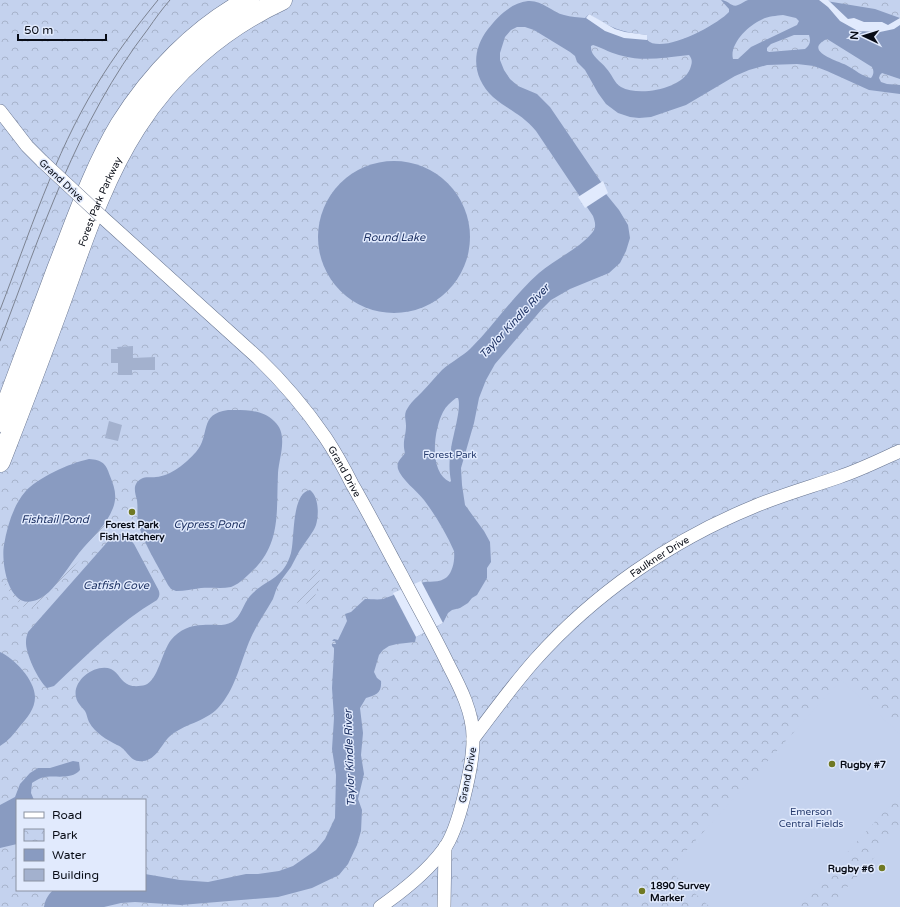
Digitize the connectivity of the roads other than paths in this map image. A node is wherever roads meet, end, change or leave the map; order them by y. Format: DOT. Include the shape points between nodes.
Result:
graph roads {
  1 [pos="249,0"];
  2 [pos="282,0"];
  3 [pos="0,111"];
  4 [pos="0,422"];
  5 [pos="900,451"];
  6 [pos="0,462"];
  7 [pos="474,739"];
  8 [pos="445,848"];
  9 [pos="380,907"];
  10 [pos="444,907"];
  1 -- 4 [label="main road, Forest Park Parkway" via="208,27 180,51 148,86 120,125 99,164 76,220"];
  2 -- 6 [label="main road, Forest Park Parkway" via="243,21 197,55 174,77 136,127 98,202"];
  3 -- 7 [label="street, Grand Drive, bridge" via="42,162 258,358 307,412 345,471 430,629 464,697"];
  5 -- 7 [label="street, Faulkner Drive" via="841,476 754,506 687,538 654,558 578,617 556,639 513,686"];
  7 -- 8 [label="street, Grand Drive" via="465,792"];
  8 -- 9 [label="street, Grand Drive" via="422,873"];
  8 -- 10 [label="street"];
}
